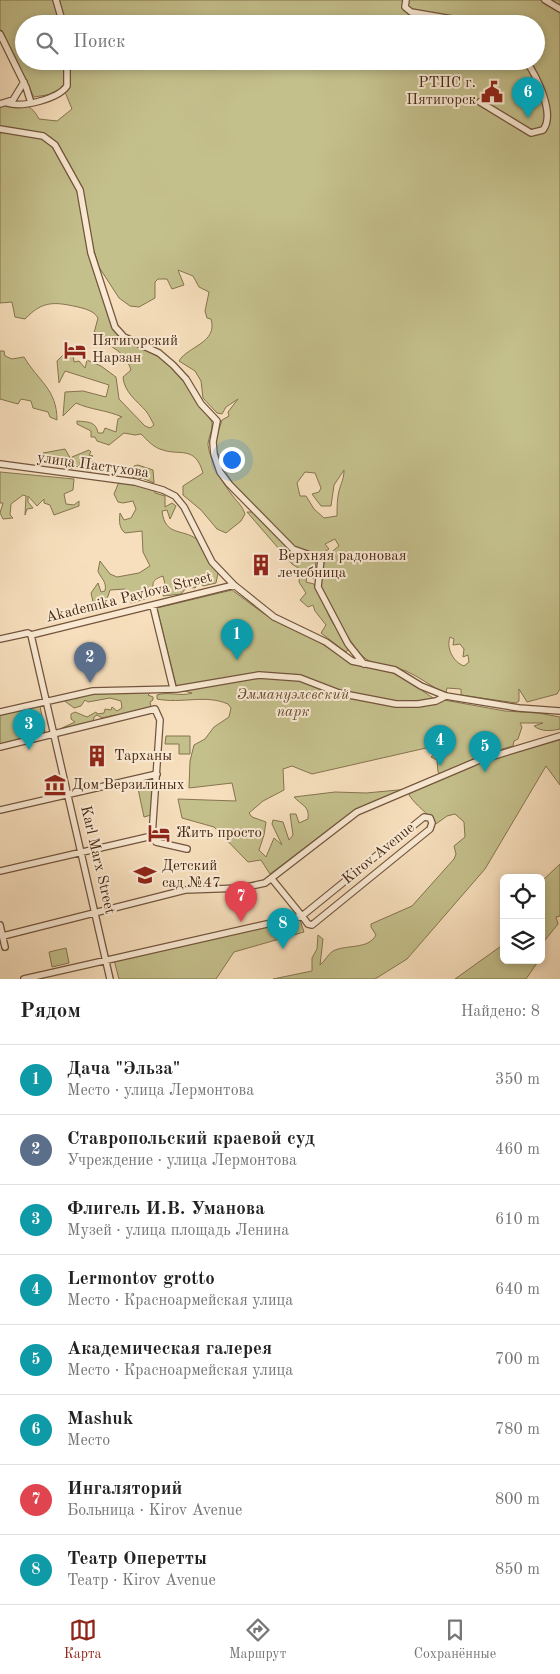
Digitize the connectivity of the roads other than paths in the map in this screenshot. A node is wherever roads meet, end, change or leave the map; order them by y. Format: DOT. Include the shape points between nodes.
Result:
graph roads {
  1 [pos="56,0"];
  2 [pos="406,0"];
  3 [pos="545,0"];
  4 [pos="560,9"];
  5 [pos="60,15"];
  6 [pos="428,15"];
  7 [pos="0,34"];
  8 [pos="15,64"];
  9 [pos="18,70"];
  10 [pos="68,70"];
  11 [pos="531,70"];
  12 [pos="24,82"];
  13 [pos="480,102"];
  14 [pos="7,103"];
  15 [pos="31,103"];
  16 [pos="0,104"];
  17 [pos="0,130"];
  18 [pos="0,464"];
  19 [pos="234,585"];
  20 [pos="153,606"];
  21 [pos="29,634"];
  22 [pos="0,639"];
  23 [pos="364,664"];
  24 [pos="173,688"];
  25 [pos="446,696"];
  26 [pos="46,702"];
  27 [pos="560,711"];
  28 [pos="0,712"];
  29 [pos="53,734"];
  30 [pos="560,736"];
  31 [pos="0,747"];
  32 [pos="157,774"];
  33 [pos="68,794"];
  34 [pos="0,810"];
  35 [pos="152,836"];
  36 [pos="187,849"];
  37 [pos="82,852"];
  38 [pos="366,866"];
  39 [pos="0,871"];
  40 [pos="373,874"];
  41 [pos="272,879"];
  42 [pos="96,913"];
  43 [pos="302,916"];
  44 [pos="0,925"];
  45 [pos="3,936"];
  46 [pos="5,947"];
  47 [pos="107,960"];
  48 [pos="24,979"];
  49 [pos="108,979"];
  1 -- 5 [label="street"];
  2 -- 6 [label="street" via="405,7 411,12"];
  3 -- 4 [label="street"];
  7 -- 8 [label="street"];
  9 -- 12 [label="street"];
  10 -- 15 [label="street" via="65,90"];
  11 -- 13 [label="street" via="546,102 544,130 531,133"];
  12 -- 14 [label="street" via="18,94"];
  12 -- 15 [label="street"];
  14 -- 15 [label="street"];
  14 -- 16 [label="street"];
  17 -- 23 [label="street" via="43,136 55,145 80,190 91,253 115,328 158,353 186,379 201,404 217,421 212,442 220,472 235,492 293,549 320,559 318,587 348,644"];
  18 -- 19 [label="street, улица Пастухова" via="135,482 163,490 178,500 212,562"];
  19 -- 20 [label="street, Akademika Pavlova Street"];
  19 -- 23 [label="street" via="274,617 326,642 352,661"];
  20 -- 21 [label="street, Akademika Pavlova Street"];
  20 -- 24 [label="street"];
  21 -- 22 [label="street, Akademika Pavlova Street"];
  21 -- 26 [label="street, Karl Marx Street"];
  23 -- 25 [label="street" via="395,670"];
  24 -- 25 [label="street" via="259,675 314,682 339,693 396,704 418,704"];
  24 -- 26 [label="street" via="93,691"];
  25 -- 27 [label="street"];
  26 -- 28 [label="street"];
  26 -- 29 [label="street, Karl Marx Street"];
  29 -- 31 [label="street"];
  29 -- 32 [label="street" via="154,709 160,720"];
  29 -- 33 [label="street, Karl Marx Street"];
  30 -- 41 [label="street" via="476,762 357,812"];
  32 -- 33 [label="street"];
  32 -- 35 [label="street"];
  33 -- 34 [label="street"];
  33 -- 37 [label="street, Karl Marx Street"];
  35 -- 36 [label="street" via="156,842"];
  35 -- 37 [label="street"];
  37 -- 39 [label="street"];
  37 -- 42 [label="street, Karl Marx Street"];
  38 -- 40 [label="street"];
  38 -- 40 [label="street, Kirov Avenue" via="424,816 430,818 433,826 430,829"];
  38 -- 43 [label="street, Kirov Avenue"];
  40 -- 43 [label="street, Kirov Avenue" via="313,924 308,924"];
  41 -- 42 [label="street" via="242,888 185,890"];
  41 -- 43 [label="street"];
  42 -- 45 [label="street"];
  42 -- 47 [label="street, Karl Marx Street"];
  43 -- 47 [label="street, Kirov Avenue"];
  44 -- 45 [label="street"];
  45 -- 46 [label="street"];
  47 -- 48 [label="street, Kirov Avenue"];
  47 -- 49 [label="street, Karl Marx Street"];
}
